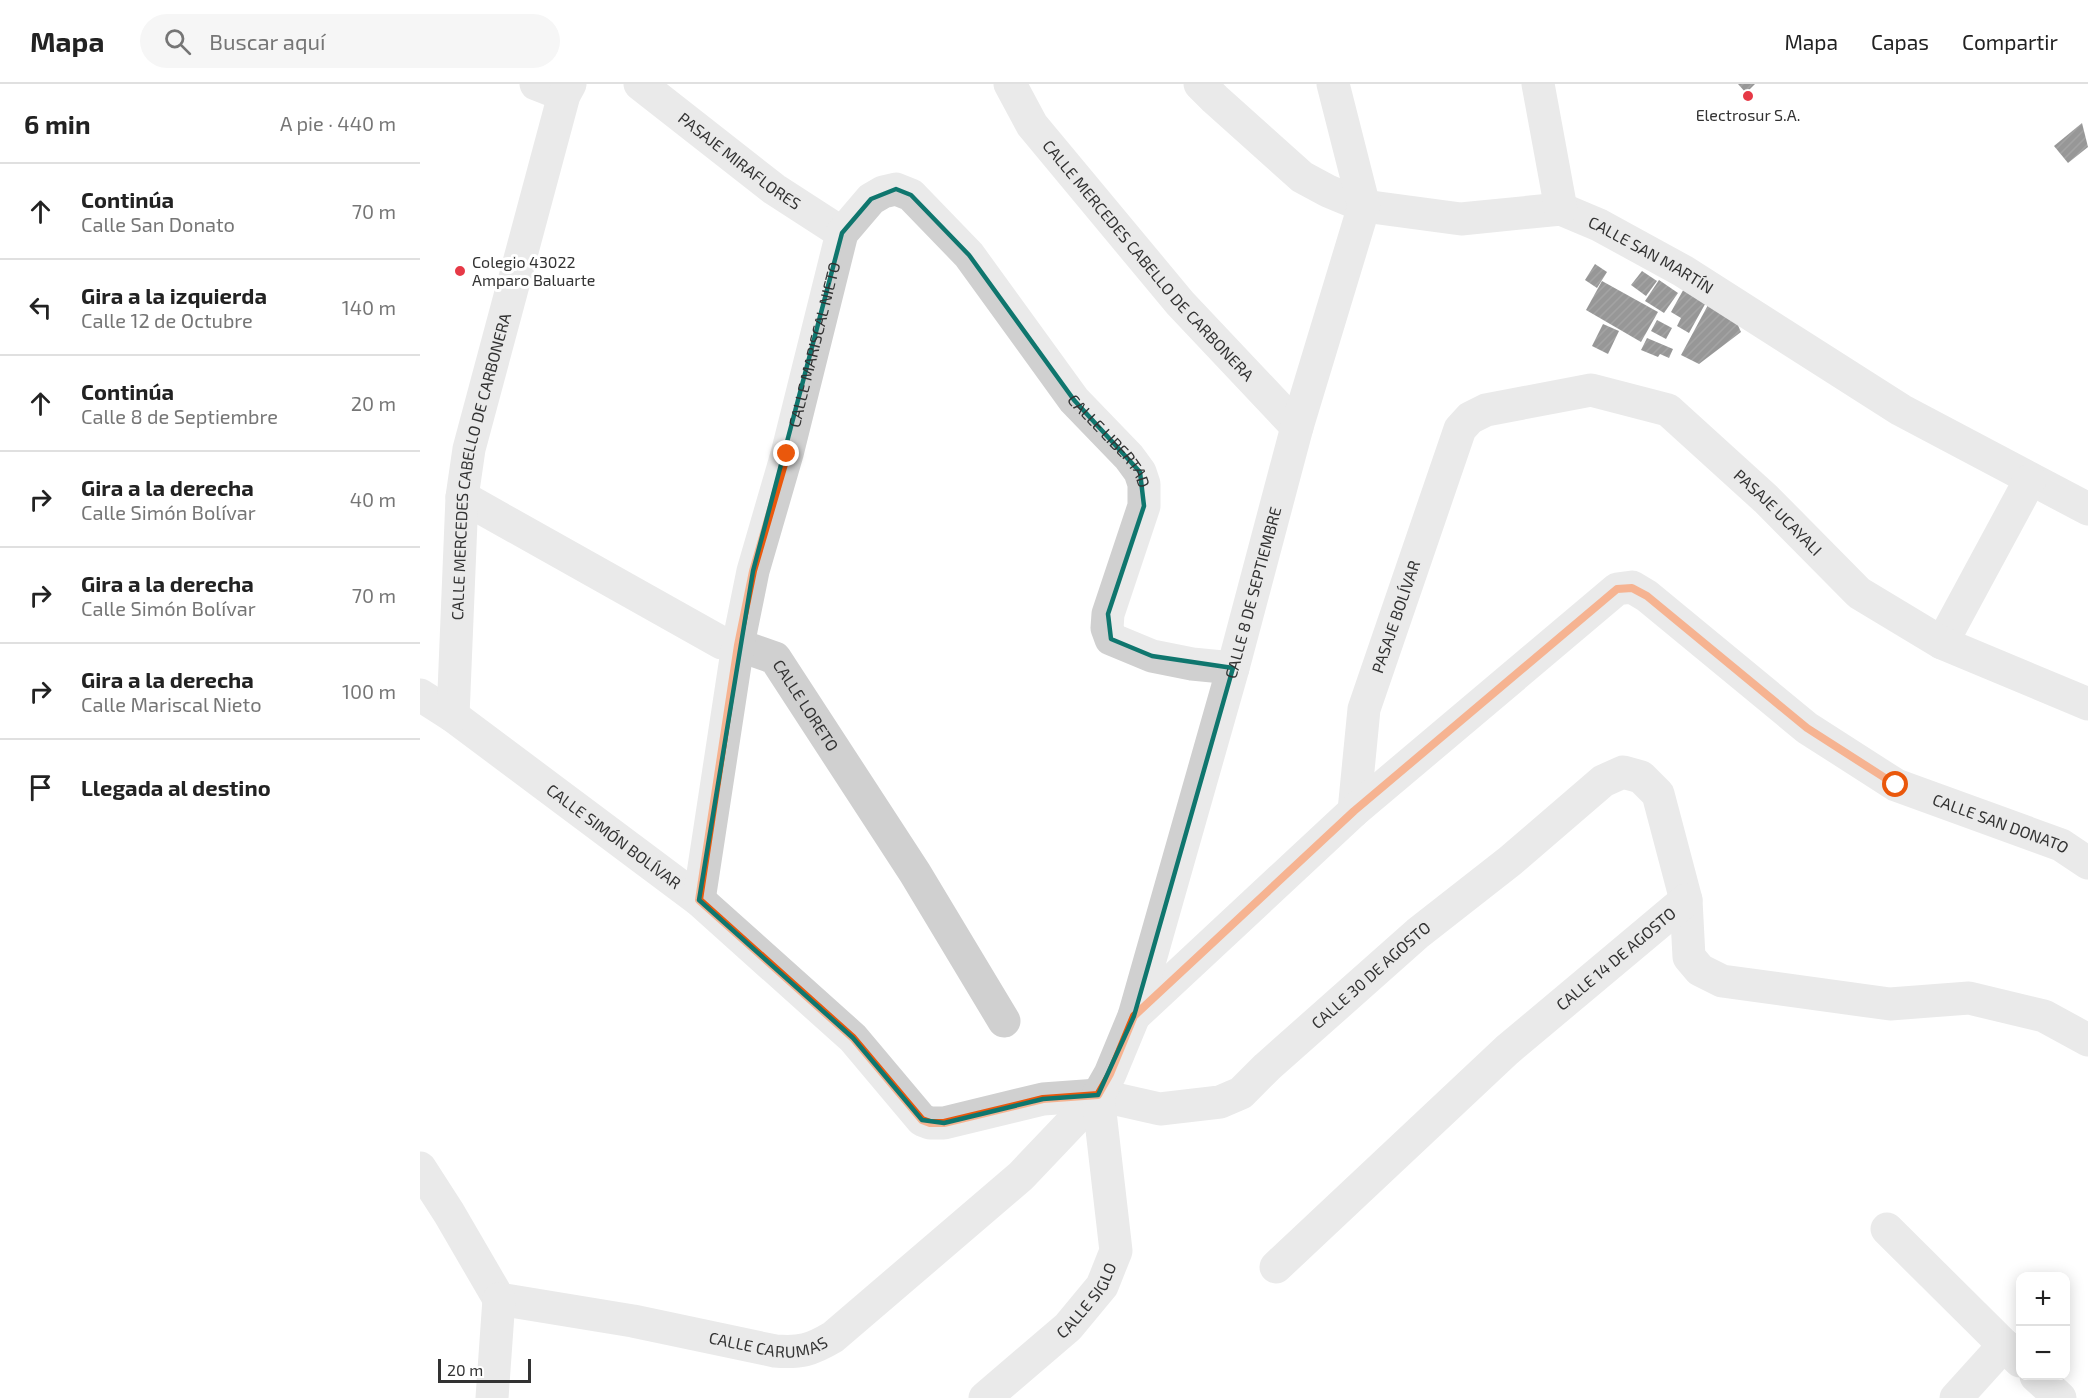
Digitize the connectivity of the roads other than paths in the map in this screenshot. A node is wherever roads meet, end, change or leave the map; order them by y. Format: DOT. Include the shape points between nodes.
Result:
graph roads {
  1 [pos="640,84"];
  2 [pos="1010,84"];
  3 [pos="1200,84"];
  4 [pos="1333,84"];
  5 [pos="1538,84"];
  6 [pos="557,88"];
  7 [pos="883,192"];
  8 [pos="1364,206"];
  9 [pos="1561,209"];
  10 [pos="842,233"];
  11 [pos="1298,427"];
  12 [pos="1460,429"];
  13 [pos="2030,480"];
  14 [pos="462,497"];
  15 [pos="2088,509"];
  16 [pos="1942,643"];
  17 [pos="738,645"];
  18 [pos="1233,668"];
  19 [pos="420,695"];
  20 [pos="2088,704"];
  21 [pos="453,716"];
  22 [pos="1354,811"];
  23 [pos="2088,863"];
  24 [pos="699,900"];
  25 [pos="1686,900"];
  26 [pos="1134,1016"];
  27 [pos="1004,1020"];
  28 [pos="2088,1040"];
  29 [pos="1098,1095"];
  30 [pos="420,1168"];
  31 [pos="1887,1229"];
  32 [pos="1276,1267"];
  33 [pos="499,1299"];
  34 [pos="2012,1353"];
  35 [pos="2040,1380"];
  36 [pos="492,1398"];
  37 [pos="985,1398"];
  38 [pos="1956,1398"];
  39 [pos="2060,1398"];
  1 -- 10 [label="street, PASAJE MIRAFLORES" via="774,189"];
  2 -- 11 [label="street, CALLE MERCEDES CABELLO DE CARBONERA" via="1032,125 1180,303"];
  3 -- 8 [label="street, CALLE SAN MARTÍN" via="1302,177"];
  4 -- 8 [label="street"];
  5 -- 9 [label="street"];
  6 -- 14 [label="street, CALLE MERCEDES CABELLO DE CARBONERA" via="469,449"];
  7 -- 10 [label="street, CALLE MARISCAL NIETO" via="871,199"];
  7 -- 18 [label="street, CALLE LIBERTAD" via="896,189 911,195 969,255 1074,400 1140,472 1144,506 1108,614 1111,639 1152,656"];
  8 -- 9 [label="street, CALLE SAN MARTÍN" via="1461,219"];
  8 -- 11 [label="street, CALLE 8 DE SEPTIEMBRE"];
  9 -- 13 [label="street, CALLE SAN MARTÍN" via="1683,271 1901,410"];
  10 -- 17 [label="street, CALLE MARISCAL NIETO" via="787,454 753,571"];
  11 -- 18 [label="street, CALLE 8 DE SEPTIEMBRE"];
  12 -- 16 [label="street, PASAJE UCAYALI" via="1486,410 1591,390 1668,410 1766,499 1859,593"];
  12 -- 22 [label="street, PASAJE BOLÍVAR" via="1364,709"];
  13 -- 15 [label="street, CALLE SAN MARTÍN"];
  13 -- 16 [label="street"];
  14 -- 17 [label="street, CALLE LORETO" via="722,643"];
  14 -- 21 [label="street, CALLE MERCEDES CABELLO DE CARBONERA"];
  16 -- 20 [label="street, PASAJE UCAYALI"];
  17 -- 24 [label="street, CALLE MARISCAL NIETO"];
  17 -- 27 [label="street, CALLE LORETO" via="776,658 915,873"];
  18 -- 26 [label="street, CALLE 8 DE SEPTIEMBRE"];
  19 -- 21 [label="street, CALLE SIMÓN BOLÍVAR"];
  21 -- 24 [label="street, CALLE SIMÓN BOLÍVAR"];
  22 -- 23 [label="street, CALLE SAN DONATO" via="1617,589 1632,588 1647,596 1807,728 1896,785 2061,845"];
  22 -- 26 [label="street"];
  24 -- 29 [label="street, CALLE SIMÓN BOLÍVAR" via="853,1038 922,1120 944,1123 1043,1099"];
  25 -- 28 [label="street, CALLE 14 DE AGOSTO" via="1689,957 1700,970 1722,981 1890,1005 1969,999 2044,1016"];
  25 -- 29 [label="street, CALLE 30 DE AGOSTO" via="1658,794 1641,777 1623,772 1603,781 1418,933 1241,1093 1220,1102 1160,1109"];
  25 -- 32 [label="street, CALLE 14 DE AGOSTO" via="1506,1050"];
  26 -- 29 [label="street, CALLE 8 DE SEPTIEMBRE"];
  29 -- 33 [label="street, CALLE CARUMAS" via="1021,1176 833,1337 813,1349 796,1353 775,1351 633,1321"];
  29 -- 37 [label="street, CALLE SIGLO" via="1116,1251 1102,1286 1068,1327"];
  30 -- 33 [label="street"];
  31 -- 34 [label="street"];
  33 -- 36 [label="street"];
  34 -- 38 [label="street"];
  35 -- 39 [label="street"];
}
